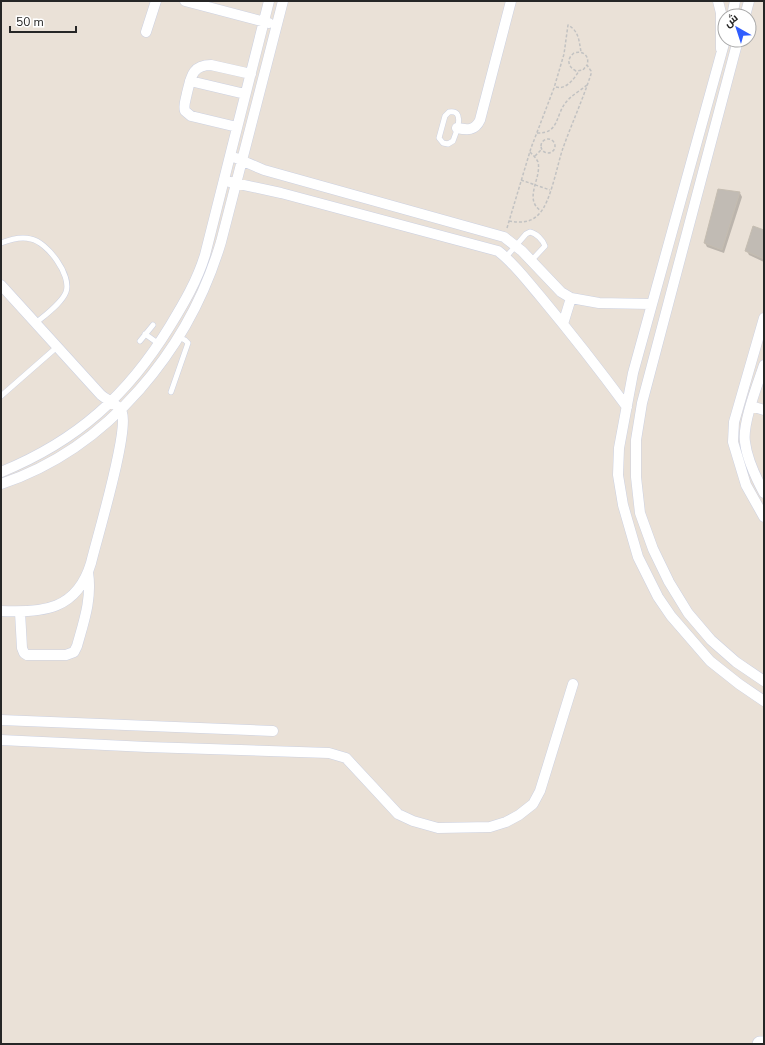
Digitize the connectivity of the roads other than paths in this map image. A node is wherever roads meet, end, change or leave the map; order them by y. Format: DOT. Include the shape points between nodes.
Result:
graph roads {
  1 [pos="156,1"];
  2 [pos="185,1"];
  3 [pos="270,1"];
  4 [pos="283,1"];
  5 [pos="511,1"];
  6 [pos="718,1"];
  7 [pos="264,22"];
  8 [pos="277,25"];
  9 [pos="146,32"];
  10 [pos="723,48"];
  11 [pos="736,48"];
  12 [pos="720,60"];
  13 [pos="251,74"];
  14 [pos="190,81"];
  15 [pos="245,94"];
  16 [pos="237,127"];
  17 [pos="457,128"];
  18 [pos="230,156"];
  19 [pos="241,160"];
  20 [pos="285,176"];
  21 [pos="224,181"];
  22 [pos="235,183"];
  23 [pos="281,193"];
  24 [pos="1,243"];
  25 [pos="516,246"];
  26 [pos="506,257"];
  27 [pos="531,261"];
  28 [pos="1,285"];
  29 [pos="657,285"];
  30 [pos="672,290"];
  31 [pos="571,298"];
  32 [pos="651,304"];
  33 [pos="764,318"];
  34 [pos="36,323"];
  35 [pos="563,324"];
  36 [pos="153,325"];
  37 [pos="145,334"];
  38 [pos="178,337"];
  39 [pos="140,341"];
  40 [pos="159,344"];
  41 [pos="57,347"];
  42 [pos="764,365"];
  43 [pos="171,392"];
  44 [pos="1,396"];
  45 [pos="111,403"];
  46 [pos="751,406"];
  47 [pos="627,407"];
  48 [pos="120,409"];
  49 [pos="764,410"];
  50 [pos="1,472"];
  51 [pos="1,484"];
  52 [pos="764,493"];
  53 [pos="764,517"];
  54 [pos="88,572"];
  55 [pos="1,611"];
  56 [pos="20,612"];
  57 [pos="764,681"];
  58 [pos="572,684"];
  59 [pos="764,700"];
  60 [pos="1,720"];
  61 [pos="273,731"];
  62 [pos="1,740"];
  63 [pos="760,1044"];
  64 [pos="764,1044"];
  1 -- 9 [label="street"];
  2 -- 7 [label="street"];
  3 -- 7 [label="street"];
  4 -- 8 [label="street"];
  5 -- 17 [label="street" via="480,120 477,126 471,129"];
  6 -- 12 [label="street" via="721,13"];
  7 -- 8 [label="street"];
  7 -- 13 [label="street"];
  8 -- 19 [label="street"];
  10 -- 12 [label="street"];
  11 -- 30 [label="street"];
  12 -- 29 [label="street"];
  13 -- 14 [label="street" via="211,64 197,68"];
  13 -- 15 [label="street"];
  14 -- 15 [label="street"];
  14 -- 16 [label="street" via="184,108 188,114"];
  15 -- 16 [label="street"];
  16 -- 18 [label="street"];
  17 -- 17 [label="lane" via="451,144 442,143 439,138 445,116 449,112 455,112 459,117"];
  18 -- 19 [label="street"];
  18 -- 21 [label="street"];
  19 -- 20 [label="street"];
  19 -- 22 [label="street"];
  20 -- 23 [label="street"];
  20 -- 25 [label="street" via="504,237"];
  21 -- 22 [label="street"];
  21 -- 40 [label="street" via="205,255 196,279 186,301"];
  22 -- 23 [label="street"];
  22 -- 38 [label="street" via="210,275 197,306"];
  23 -- 26 [label="street" via="484,246"];
  24 -- 34 [label="lane" via="17,238 33,239 50,253 64,273 67,287 64,297"];
  25 -- 26 [label="lane"];
  25 -- 27 [label="street"];
  25 -- 27 [label="lane" via="528,232 532,232 542,241 544,247"];
  26 -- 35 [label="street"];
  27 -- 31 [label="street" via="561,292"];
  28 -- 34 [label="street"];
  29 -- 30 [label="street"];
  29 -- 32 [label="street"];
  30 -- 57 [label="street" via="636,440 636,477 640,513 653,549 688,613 711,640 736,662"];
  31 -- 32 [label="street" via="599,303"];
  31 -- 35 [label="street"];
  32 -- 47 [label="street"];
  33 -- 53 [label="street" via="734,422 732,442 746,485"];
  34 -- 41 [label="street"];
  35 -- 47 [label="street"];
  36 -- 37 [label="lane"];
  37 -- 39 [label="lane"];
  37 -- 40 [label="lane"];
  38 -- 43 [label="lane" via="188,343"];
  38 -- 48 [label="street" via="157,368"];
  40 -- 45 [label="street"];
  41 -- 44 [label="lane"];
  41 -- 45 [label="street"];
  42 -- 46 [label="street"];
  45 -- 48 [label="street"];
  45 -- 50 [label="street" via="61,441"];
  46 -- 49 [label="street"];
  46 -- 52 [label="street" via="745,424 744,441"];
  47 -- 59 [label="street" via="619,448 618,476 623,505 638,557 658,597 686,634 710,661"];
  48 -- 51 [label="street" via="94,432 56,458 23,476"];
  48 -- 54 [label="street" via="123,416 118,456"];
  54 -- 56 [label="street" via="80,588 66,600 44,610"];
  54 -- 56 [label="street" via="88,605 74,652 66,655 24,653"];
  55 -- 56 [label="street"];
  58 -- 62 [label="street" via="540,791 533,804 506,822 490,827 438,828 413,821 398,814 346,758 329,753"];
  60 -- 61 [label="street"];
  63 -- 64 [label="street"];
}
